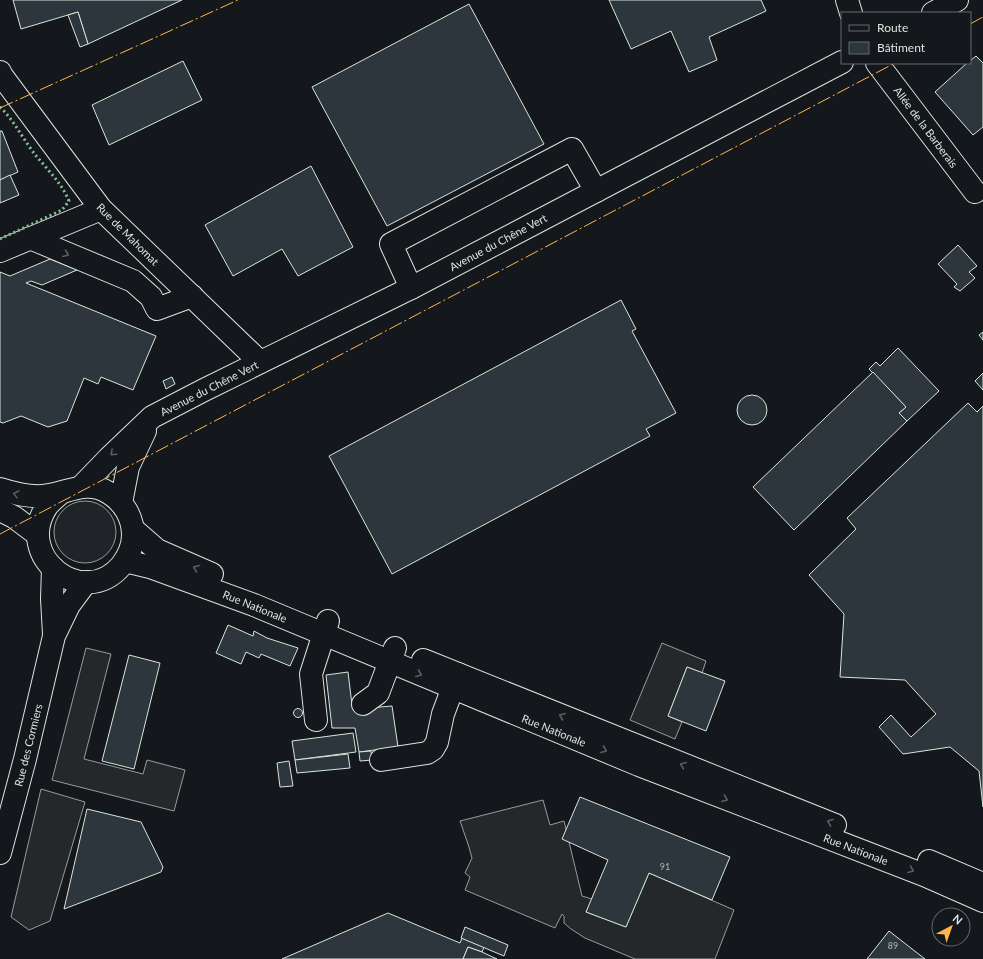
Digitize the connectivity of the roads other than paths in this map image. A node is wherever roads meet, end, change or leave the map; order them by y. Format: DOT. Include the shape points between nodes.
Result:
graph roads {
  1 [pos="847,0"];
  2 [pos="957,0"];
  3 [pos="851,12"];
  4 [pos="935,12"];
  5 [pos="841,63"];
  6 [pos="878,64"];
  7 [pos="0,72"];
  8 [pos="596,191"];
  9 [pos="975,192"];
  10 [pos="101,209"];
  11 [pos="30,238"];
  12 [pos="0,251"];
  13 [pos="411,288"];
  14 [pos="192,296"];
  15 [pos="260,362"];
  16 [pos="152,417"];
  17 [pos="81,487"];
  18 [pos="0,489"];
  19 [pos="61,493"];
  20 [pos="122,503"];
  21 [pos="0,510"];
  22 [pos="133,529"];
  23 [pos="38,535"];
  24 [pos="125,561"];
  25 [pos="53,568"];
  26 [pos="86,582"];
  27 [pos="256,599"];
  28 [pos="326,628"];
  29 [pos="54,636"];
  30 [pos="392,655"];
  31 [pos="455,681"];
  32 [pos="363,704"];
  33 [pos="316,720"];
  34 [pos="381,760"];
  35 [pos="0,853"];
  36 [pos="983,896"];
  1 -- 3 [label="street"];
  2 -- 4 [label="street"];
  5 -- 8 [label="street, Avenue du Chêne Vert"];
  6 -- 9 [label="street, Allée de la Barberais"];
  7 -- 10 [label="street, Rue de Mahomat"];
  8 -- 13 [label="street, Avenue du Chêne Vert"];
  8 -- 13 [label="street" via="572,149 565,152 391,244"];
  10 -- 11 [label="street"];
  10 -- 14 [label="street, Rue de Mahomat"];
  11 -- 12 [label="street"];
  11 -- 14 [label="street, one-way" via="133,281 151,298 157,309"];
  13 -- 15 [label="street, Avenue du Chêne Vert"];
  14 -- 15 [label="street, Rue de Mahomat"];
  15 -- 16 [label="street, Avenue du Chêne Vert"];
  16 -- 17 [label="street, Avenue du Chêne Vert, one-way"];
  16 -- 20 [label="street, Avenue du Chêne Vert" via="128,467"];
  17 -- 19 [label="street"];
  17 -- 20 [label="street" via="93,487 109,492"];
  19 -- 18 [label="street, one-way" via="21,495"];
  19 -- 23 [label="street" via="48,504 40,519"];
  20 -- 22 [label="street"];
  21 -- 23 [label="street"];
  22 -- 24 [label="street" via="130,552"];
  27 -- 22 [label="street, Rue Nationale, one-way" via="157,550"];
  23 -- 25 [label="street" via="40,550"];
  24 -- 26 [label="street" via="108,576"];
  24 -- 27 [label="street, Rue Nationale"];
  25 -- 26 [label="street" via="71,580"];
  25 -- 29 [label="street, Rue des Cormiers"];
  26 -- 29 [label="street, Rue des Cormiers" via="69,605"];
  27 -- 28 [label="street, Rue Nationale"];
  28 -- 30 [label="street, Rue Nationale"];
  28 -- 33 [label="street" via="311,674"];
  29 -- 35 [label="street, Rue des Cormiers"];
  30 -- 31 [label="street, Rue Nationale"];
  30 -- 32 [label="street" via="378,693"];
  31 -- 34 [label="street" via="434,749 427,753"];
  31 -- 36 [label="street, Rue Nationale" via="645,748"];
}
